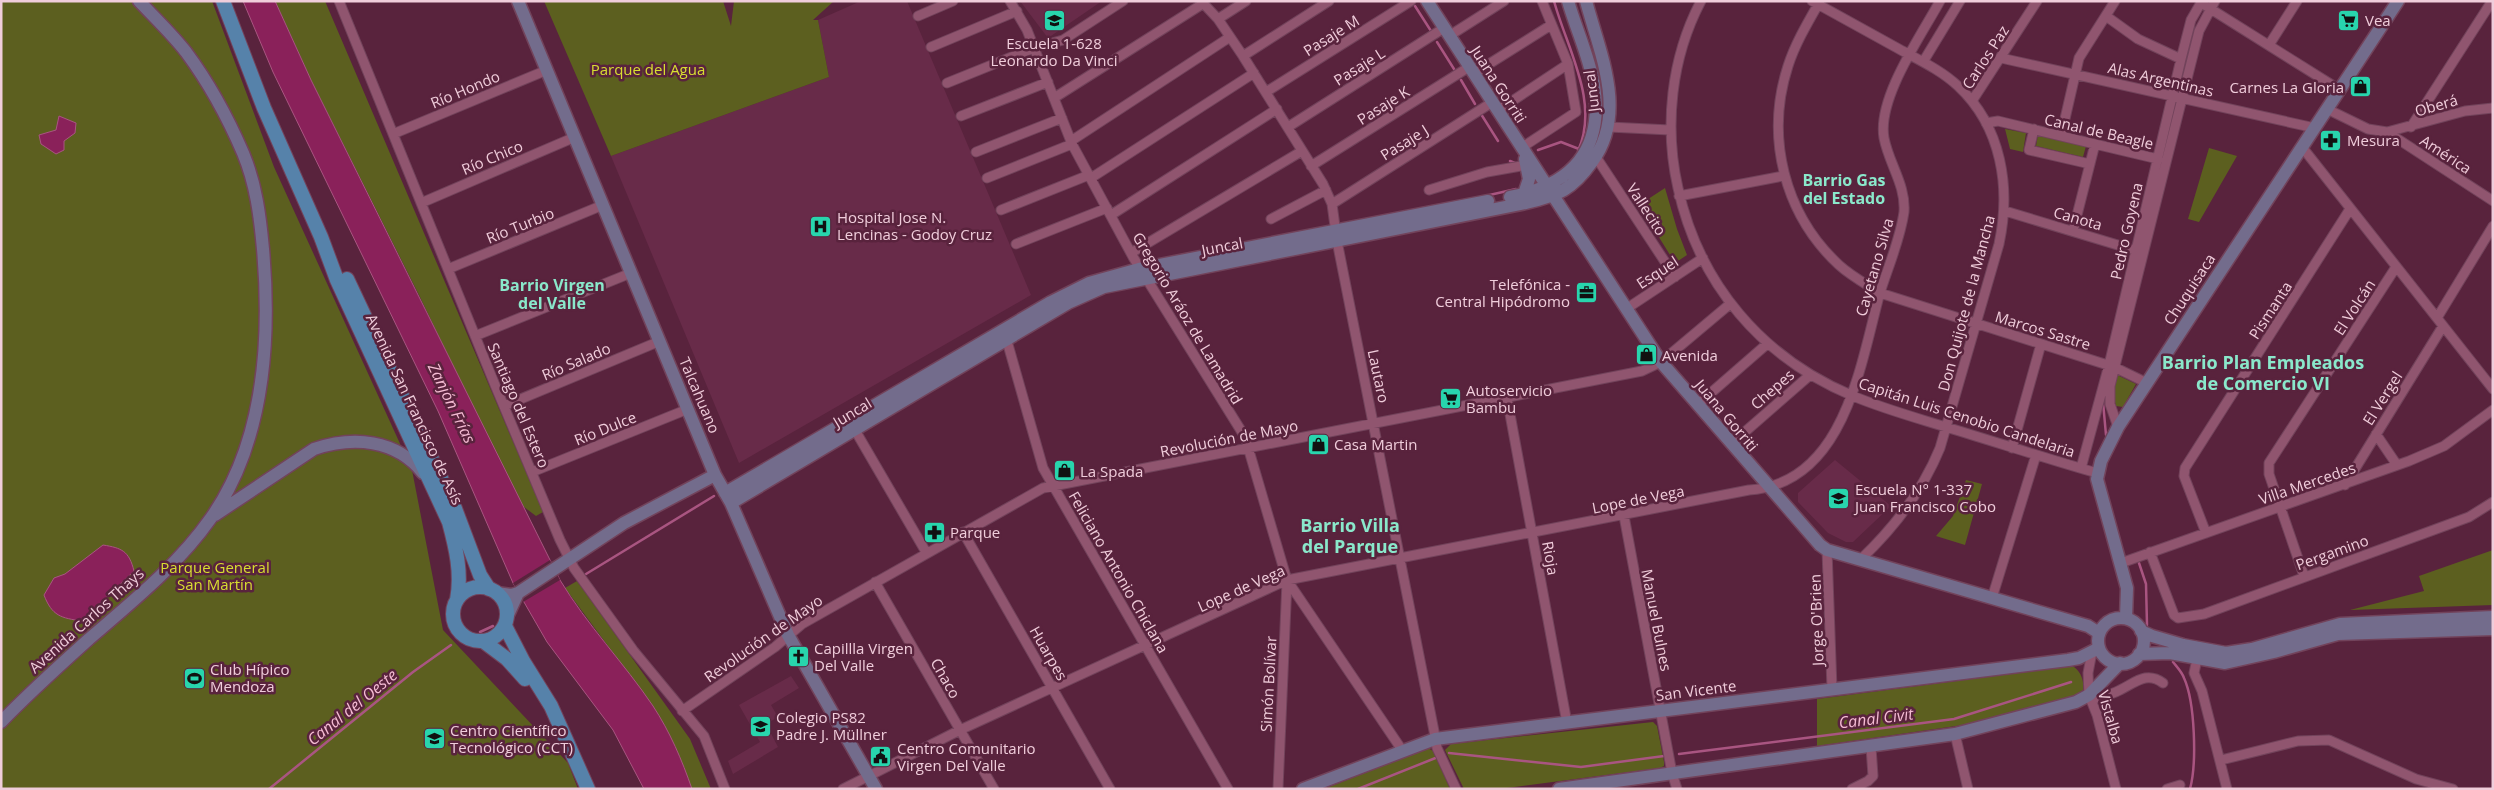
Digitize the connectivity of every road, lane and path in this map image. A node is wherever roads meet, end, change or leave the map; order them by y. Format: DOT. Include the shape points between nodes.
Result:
graph roads {
  1 [pos="139,1"];
  2 [pos="224,1"];
  3 [pos="339,1"];
  4 [pos="518,1"];
  5 [pos="953,1"];
  6 [pos="1010,1"];
  7 [pos="1123,1"];
  8 [pos="1246,1"];
  9 [pos="1329,1"];
  10 [pos="1411,1"];
  11 [pos="1427,1"];
  12 [pos="1504,1"];
  13 [pos="1542,1"];
  14 [pos="1568,1"];
  15 [pos="1586,1"];
  16 [pos="1701,1"];
  17 [pos="1940,1"];
  18 [pos="1960,1"];
  19 [pos="2037,1"];
  20 [pos="2115,1"];
  21 [pos="2297,1"];
  22 [pos="2398,1"];
  23 [pos="2492,1"];
  24 [pos="1203,2"];
  25 [pos="1817,2"];
  26 [pos="2201,2"];
  27 [pos="2213,5"];
  28 [pos="1017,11"];
  29 [pos="918,16"];
  30 [pos="2106,16"];
  31 [pos="1218,19"];
  32 [pos="1551,24"];
  33 [pos="1447,32"];
  34 [pos="1230,37"];
  35 [pos="2269,45"];
  36 [pos="931,47"];
  37 [pos="1034,48"];
  38 [pos="1910,55"];
  39 [pos="1243,56"];
  40 [pos="2001,58"];
  41 [pos="2181,58"];
  42 [pos="1923,62"];
  43 [pos="1568,64"];
  44 [pos="547,70"];
  45 [pos="1471,71"];
  46 [pos="1254,73"];
  47 [pos="2074,74"];
  48 [pos="1048,82"];
  49 [pos="947,83"];
  50 [pos="2340,90"];
  51 [pos="1266,92"];
  52 [pos="2176,96"];
  53 [pos="1054,98"];
  54 [pos="1972,101"];
  55 [pos="1494,107"];
  56 [pos="2493,108"];
  57 [pos="1277,109"];
  58 [pos="2327,110"];
  59 [pos="961,116"];
  60 [pos="1062,118"];
  61 [pos="1986,122"];
  62 [pos="1288,127"];
  63 [pos="1609,127"];
  64 [pos="2411,127"];
  65 [pos="2315,128"];
  66 [pos="2034,129"];
  67 [pos="1670,130"];
  68 [pos="2387,132"];
  69 [pos="393,134"];
  70 [pos="2061,136"];
  71 [pos="575,137"];
  72 [pos="1072,143"];
  73 [pos="2095,144"];
  74 [pos="2302,148"];
  75 [pos="1522,150"];
  76 [pos="1302,151"];
  77 [pos="976,152"];
  78 [pos="1596,157"];
  79 [pos="2158,159"];
  80 [pos="2090,164"];
  81 [pos="1311,166"];
  82 [pos="1527,166"];
  83 [pos="1090,176"];
  84 [pos="1784,176"];
  85 [pos="988,178"];
  86 [pos="1326,190"];
  87 [pos="1429,190"];
  88 [pos="1550,192"];
  89 [pos="1524,194"];
  90 [pos="1680,196"];
  91 [pos="2493,201"];
  92 [pos="421,203"];
  93 [pos="1332,204"];
  94 [pos="603,205"];
  95 [pos="2350,209"];
  96 [pos="1001,210"];
  97 [pos="2005,211"];
  98 [pos="1109,212"];
  99 [pos="1271,219"];
  100 [pos="2493,226"];
  101 [pos="2073,231"];
  102 [pos="1337,236"];
  103 [pos="322,237"];
  104 [pos="1016,244"];
  105 [pos="2139,251"];
  106 [pos="1131,253"];
  107 [pos="1702,258"];
  108 [pos="2396,267"];
  109 [pos="448,270"];
  110 [pos="631,273"];
  111 [pos="1142,273"];
  112 [pos="1675,276"];
  113 [pos="1880,293"];
  114 [pos="1730,304"];
  115 [pos="1626,309"];
  116 [pos="2437,318"];
  117 [pos="1977,324"];
  118 [pos="2443,326"];
  119 [pos="1006,335"];
  120 [pos="475,336"];
  121 [pos="660,341"];
  122 [pos="1767,344"];
  123 [pos="2042,344"];
  124 [pos="1661,362"];
  125 [pos="2112,366"];
  126 [pos="1810,375"];
  127 [pos="2147,383"];
  128 [pos="2493,389"];
  129 [pos="1853,396"];
  130 [pos="1507,398"];
  131 [pos="1698,405"];
  132 [pos="504,406"];
  133 [pos="688,409"];
  134 [pos="2493,410"];
  135 [pos="1375,424"];
  136 [pos="852,425"];
  137 [pos="1947,427"];
  138 [pos="2118,427"];
  139 [pos="2376,434"];
  140 [pos="1730,444"];
  141 [pos="1248,448"];
  142 [pos="2012,448"];
  143 [pos="2036,455"];
  144 [pos="2397,466"];
  145 [pos="2081,468"];
  146 [pos="532,472"];
  147 [pos="2097,473"];
  148 [pos="716,475"];
  149 [pos="430,482"];
  150 [pos="1053,485"];
  151 [pos="2345,485"];
  152 [pos="1769,488"];
  153 [pos="728,498"];
  154 [pos="2493,502"];
  155 [pos="2280,507"];
  156 [pos="1624,516"];
  157 [pos="211,518"];
  158 [pos="963,532"];
  159 [pos="2206,533"];
  160 [pos="1533,534"];
  161 [pos="1828,550"];
  162 [pos="926,552"];
  163 [pos="2150,552"];
  164 [pos="1400,557"];
  165 [pos="2131,559"];
  166 [pos="570,560"];
  167 [pos="1860,560"];
  168 [pos="2304,576"];
  169 [pos="1287,580"];
  170 [pos="875,582"];
  171 [pos="493,591"];
  172 [pos="518,593"];
  173 [pos="1992,598"];
  174 [pos="458,600"];
  175 [pos="2493,617"];
  176 [pos="2126,618"];
  177 [pos="506,621"];
  178 [pos="2493,629"];
  179 [pos="2141,631"];
  180 [pos="2099,633"];
  181 [pos="788,635"];
  182 [pos="483,642"];
  183 [pos="1146,646"];
  184 [pos="2096,650"];
  185 [pos="2139,654"];
  186 [pos="2198,659"];
  187 [pos="2120,663"];
  188 [pos="2163,683"];
  189 [pos="1053,687"];
  190 [pos="1832,689"];
  191 [pos="2089,698"];
  192 [pos="1660,711"];
  193 [pos="682,712"];
  194 [pos="1,722"];
  195 [pos="1567,723"];
  196 [pos="561,728"];
  197 [pos="960,730"];
  198 [pos="1955,734"];
  199 [pos="1435,739"];
  200 [pos="1871,747"];
  201 [pos="1402,750"];
  202 [pos="2221,760"];
  203 [pos="1672,773"];
  204 [pos="868,775"];
  205 [pos="2180,785"];
  206 [pos="588,789"];
  207 [pos="725,789"];
  208 [pos="843,789"];
  209 [pos="876,789"];
  210 [pos="994,789"];
  211 [pos="1110,789"];
  212 [pos="1228,789"];
  213 [pos="1278,789"];
  214 [pos="1303,789"];
  215 [pos="1456,789"];
  216 [pos="1558,789"];
  217 [pos="1677,789"];
  218 [pos="1852,789"];
  219 [pos="1968,789"];
  220 [pos="2116,789"];
  221 [pos="2167,789"];
  222 [pos="2227,789"];
  223 [pos="2453,789"];
  1 -- 157 [label="street, Avenida Carlos Thays" via="185,51 213,92 244,154 258,200 267,291 264,362 255,417 242,460 230,489"];
  2 -- 103 [label="main road, Avenida San Francisco de Asís" via="264,108"];
  3 -- 69 [label="street, Santiago del Estero"];
  4 -- 44 [label="street, Talcahuano"];
  5 -- 29 [label="street"];
  6 -- 28 [label="street, Gregorio Aráoz de Lamadrid"];
  7 -- 37 [label="street" via="1063,40"];
  8 -- 31 [label="street"];
  9 -- 39 [label="street"];
  10 -- 51 [label="street, Pasaje M"];
  11 -- 33 [label="street, Juana Gorriti"];
  12 -- 33 [label="street, Pasaje L"];
  13 -- 32 [label="street"];
  14 -- 88 [label="street, Juncal" via="1594,84 1596,124 1581,158"];
  15 -- 63 [label="street, Juncal" via="1609,85"];
  16 -- 67 [label="street, Capitán Luis Cenobio Candelaria" via="1679,58"];
  17 -- 38 [label="street, Cayetano Silva"];
  18 -- 42 [label="street"];
  19 -- 40 [label="street, Carlos Paz"];
  20 -- 30 [label="street"];
  21 -- 35 [label="street"];
  22 -- 50 [label="street, Chuquisaca"];
  23 -- 64 [label="street"];
  24 -- 31 [label="street, Lautaro"];
  24 -- 53 [label="street"];
  25 -- 38 [label="street, Don Quijote de la Mancha"];
  25 -- 84 [label="street, Marcos Sastre" via="1797,45 1782,91 1778,136"];
  26 -- 27 [label="street"];
  26 -- 41 [label="street, Pedro Goyena"];
  27 -- 35 [label="street"];
  27 -- 52 [label="street, Pedro Goyena" via="2199,31"];
  28 -- 36 [label="street"];
  28 -- 37 [label="street, Gregorio Aráoz de Lamadrid"];
  30 -- 41 [label="street" via="2138,39"];
  30 -- 47 [label="street" via="2079,58"];
  31 -- 34 [label="street, Lautaro"];
  32 -- 43 [label="street"];
  32 -- 45 [label="street, Pasaje K"];
  33 -- 45 [label="street, Juana Gorriti"];
  33 -- 62 [label="street, Pasaje L"];
  34 -- 39 [label="street, Lautaro"];
  34 -- 72 [label="street"];
  35 -- 50 [label="street"];
  37 -- 48 [label="street, Gregorio Aráoz de Lamadrid"];
  37 -- 49 [label="street"];
  38 -- 42 [label="street, Don Quijote de la Mancha"];
  38 -- 113 [label="street, Cayetano Silva" via="1883,117 1884,139 1899,178 1904,205 1903,219"];
  39 -- 46 [label="street, Lautaro"];
  40 -- 47 [label="street, Alas Argentinas"];
  40 -- 54 [label="street, Carlos Paz"];
  41 -- 52 [label="street, Pedro Goyena"];
  42 -- 54 [label="street, Don Quijote de la Mancha" via="1958,86"];
  43 -- 55 [label="street, Pasaje J"];
  43 -- 75 [label="street" via="1576,112"];
  44 -- 69 [label="street, Río Hondo"];
  44 -- 71 [label="street, Talcahuano"];
  45 -- 55 [label="street, Juana Gorriti"];
  45 -- 81 [label="street, Pasaje K"];
  46 -- 51 [label="street, Lautaro"];
  46 -- 83 [label="street"];
  47 -- 52 [label="street, Alas Argentinas"];
  47 -- 70 [label="street"];
  48 -- 53 [label="street, Gregorio Aráoz de Lamadrid"];
  48 -- 59 [label="street"];
  50 -- 58 [label="street, Chuquisaca"];
  51 -- 57 [label="street, Lautaro"];
  52 -- 65 [label="street, Alas Argentinas"];
  52 -- 79 [label="street, Pedro Goyena"];
  52 -- 105 [label="street, Pedro Goyena"];
  53 -- 60 [label="street, Gregorio Aráoz de Lamadrid"];
  54 -- 61 [label="street, Don Quijote de la Mancha"];
  55 -- 75 [label="street, Juana Gorriti"];
  55 -- 93 [label="street, Pasaje J"];
  56 -- 64 [label="street, Oberá" via="2465,111"];
  57 -- 62 [label="street, Lautaro"];
  57 -- 98 [label="street"];
  58 -- 65 [label="street, Chuquisaca"];
  58 -- 68 [label="street, América" via="2368,129"];
  60 -- 72 [label="street, Gregorio Aráoz de Lamadrid"];
  60 -- 77 [label="street"];
  61 -- 66 [label="street, Canal de Beagle" via="1998,120"];
  61 -- 97 [label="street, Don Quijote de la Mancha" via="2001,163"];
  62 -- 76 [label="street, Lautaro"];
  63 -- 67 [label="street"];
  63 -- 78 [label="street, Juncal"];
  64 -- 68 [label="street, Oberá"];
  65 -- 74 [label="street, Chuquisaca"];
  66 -- 70 [label="street, Canal de Beagle"];
  66 -- 80 [label="street, Canal de Beagle" via="2029,150"];
  67 -- 90 [label="street, Capitán Luis Cenobio Candelaria"];
  68 -- 91 [label="street, América"];
  69 -- 92 [label="street, Santiago del Estero"];
  70 -- 73 [label="street, Canal de Beagle"];
  71 -- 92 [label="street, Río Chico"];
  71 -- 94 [label="street, Talcahuano"];
  72 -- 83 [label="street, Gregorio Aráoz de Lamadrid"];
  72 -- 85 [label="street"];
  73 -- 79 [label="street, Canal de Beagle"];
  73 -- 80 [label="street"];
  74 -- 95 [label="street"];
  74 -- 127 [label="street, Chuquisaca"];
  75 -- 82 [label="street"];
  75 -- 88 [label="street, Juana Gorriti"];
  76 -- 81 [label="street, Lautaro"];
  76 -- 106 [label="street"];
  78 -- 88 [label="street, Juncal" via="1568,189"];
  78 -- 112 [label="street, Vallecito"];
  79 -- 105 [label="street, Pedro Goyena"];
  80 -- 101 [label="street"];
  81 -- 86 [label="street, Lautaro"];
  82 -- 87 [label="street" via="1487,172"];
  82 -- 89 [label="street" via="1529,179"];
  83 -- 96 [label="street"];
  83 -- 98 [label="street, Gregorio Aráoz de Lamadrid"];
  84 -- 90 [label="street"];
  84 -- 113 [label="street, Marcos Sastre" via="1797,210 1817,241 1840,266"];
  86 -- 93 [label="street, Lautaro"];
  86 -- 99 [label="street"];
  88 -- 89 [label="street, Juncal"];
  88 -- 102 [label="street, Juncal"];
  88 -- 115 [label="street, Juana Gorriti"];
  89 -- 102 [label="street, Juncal"];
  90 -- 107 [label="street, Capitán Luis Cenobio Candelaria" via="1689,229"];
  92 -- 109 [label="street, Santiago del Estero"];
  93 -- 102 [label="street, Lautaro"];
  94 -- 109 [label="street, Río Turbio"];
  94 -- 110 [label="street, Talcahuano"];
  95 -- 108 [label="street"];
  95 -- 159 [label="street, Pismanta" via="2185,468 2184,476"];
  97 -- 101 [label="street, Canota"];
  97 -- 117 [label="street, Don Quijote de la Mancha"];
  98 -- 104 [label="street"];
  98 -- 106 [label="street, Gregorio Aráoz de Lamadrid"];
  100 -- 116 [label="street"];
  101 -- 105 [label="street, Canota"];
  102 -- 111 [label="street, Juncal"];
  102 -- 135 [label="street, Lautaro"];
  103 -- 149 [label="main road, Avenida San Francisco de Asís" via="337,280"];
  103 -- 171 [label="main road, Avenida San Francisco de Asís" via="346,276 454,506 480,575"];
  105 -- 125 [label="street, Pedro Goyena"];
  106 -- 111 [label="street, Gregorio Aráoz de Lamadrid"];
  107 -- 112 [label="street, Esquel"];
  107 -- 114 [label="street, Capitán Luis Cenobio Candelaria"];
  108 -- 116 [label="street"];
  108 -- 155 [label="street, El Volcán" via="2269,463 2269,474"];
  109 -- 120 [label="street, Santiago del Estero"];
  110 -- 120 [label="street"];
  110 -- 121 [label="street, Talcahuano"];
  111 -- 119 [label="street, Juncal" via="1088,294"];
  111 -- 141 [label="street, Gregorio Aráoz de Lamadrid" via="1245,437"];
  112 -- 115 [label="street, Esquel"];
  113 -- 117 [label="street, Marcos Sastre"];
  113 -- 129 [label="street, Cayetano Silva"];
  114 -- 122 [label="street, Capitán Luis Cenobio Candelaria"];
  114 -- 124 [label="street, Revolución de Mayo"];
  115 -- 124 [label="street, Juana Gorriti"];
  116 -- 118 [label="street"];
  117 -- 123 [label="street, Marcos Sastre"];
  117 -- 137 [label="street, Don Quijote de la Mancha"];
  118 -- 128 [label="street"];
  118 -- 139 [label="street, El Vergel"];
  119 -- 136 [label="street, Juncal"];
  119 -- 150 [label="street, Feliciano Antonio Chiclana" via="1043,468"];
  120 -- 132 [label="street, Santiago del Estero"];
  121 -- 132 [label="street, Río Salado"];
  121 -- 133 [label="street, Talcahuano"];
  122 -- 126 [label="street, Capitán Luis Cenobio Candelaria"];
  122 -- 131 [label="street"];
  123 -- 125 [label="street, Marcos Sastre"];
  123 -- 142 [label="street"];
  124 -- 130 [label="street, Revolución de Mayo" via="1642,371"];
  124 -- 131 [label="street, Juana Gorriti"];
  125 -- 127 [label="street, Marcos Sastre"];
  125 -- 138 [label="street, Pedro Goyena" via="2109,397"];
  125 -- 145 [label="street, Pedro Goyena"];
  126 -- 129 [label="street, Capitán Luis Cenobio Candelaria"];
  126 -- 140 [label="street, Chepes"];
  127 -- 138 [label="street, Chuquisaca"];
  129 -- 137 [label="street, Capitán Luis Cenobio Candelaria"];
  129 -- 152 [label="street, Cayetano Silva" via="1832,437 1815,459 1788,480"];
  130 -- 135 [label="street, Revolución de Mayo"];
  130 -- 160 [label="street, Rioja"];
  131 -- 140 [label="street, Juana Gorriti"];
  132 -- 146 [label="street, Santiago del Estero"];
  133 -- 146 [label="street, Río Dulce"];
  133 -- 148 [label="street, Talcahuano"];
  134 -- 144 [label="street, Villa Mercedes" via="2444,446"];
  135 -- 141 [label="street, Revolución de Mayo"];
  135 -- 164 [label="street, Lautaro"];
  136 -- 153 [label="street, Juncal"];
  136 -- 162 [label="street"];
  137 -- 142 [label="street, Capitán Luis Cenobio Candelaria"];
  137 -- 167 [label="street, Don Quijote de la Mancha" via="1924,483 1890,529"];
  138 -- 147 [label="street, Chuquisaca"];
  139 -- 144 [label="street"];
  139 -- 151 [label="street, El Vergel"];
  140 -- 152 [label="street, Juana Gorriti"];
  141 -- 150 [label="street, Revolución de Mayo"];
  141 -- 169 [label="street, Gregorio Aráoz de Lamadrid"];
  142 -- 143 [label="street, Capitán Luis Cenobio Candelaria"];
  143 -- 145 [label="street, Capitán Luis Cenobio Candelaria"];
  143 -- 173 [label="street"];
  144 -- 151 [label="street, Villa Mercedes"];
  145 -- 147 [label="street, Capitán Luis Cenobio Candelaria"];
  146 -- 166 [label="street, Santiago del Estero"];
  147 -- 165 [label="street" via="2099,490"];
  148 -- 153 [label="street, Talcahuano"];
  148 -- 166 [label="street" via="624,523"];
  149 -- 157 [label="street, Avenida Carlos Thays" via="416,463 397,451 365,441 347,440 314,449"];
  149 -- 174 [label="main road, Avenida San Francisco de Asís" via="449,522 456,548 460,580"];
  150 -- 158 [label="street, Revolución de Mayo" via="1033,492"];
  150 -- 183 [label="street, Feliciano Antonio Chiclana"];
  151 -- 155 [label="street, Villa Mercedes"];
  152 -- 156 [label="street, Lope de Vega"];
  152 -- 161 [label="street, Juana Gorriti" via="1814,539"];
  153 -- 181 [label="street, Talcahuano"];
  154 -- 168 [label="street, Pergamino" via="2469,517"];
  155 -- 159 [label="street, Villa Mercedes"];
  155 -- 168 [label="street, El Volcán"];
  156 -- 160 [label="street, Lope de Vega"];
  156 -- 192 [label="street, Manuel Bulnes"];
  157 -- 194 [label="street, Avenida Carlos Thays" via="175,561"];
  158 -- 162 [label="street, Revolución de Mayo"];
  158 -- 189 [label="street, Huarpes"];
  159 -- 163 [label="street, Villa Mercedes"];
  160 -- 164 [label="street, Lope de Vega"];
  160 -- 195 [label="street, Rioja"];
  161 -- 167 [label="street, Juana Gorriti"];
  161 -- 190 [label="street, Jorge O'Brien"];
  162 -- 170 [label="street, Revolución de Mayo"];
  163 -- 165 [label="street, Villa Mercedes"];
  163 -- 168 [label="street, Pergamino" via="2174,615 2178,618 2204,614"];
  164 -- 169 [label="street, Lope de Vega"];
  164 -- 199 [label="street, Lautaro"];
  165 -- 176 [label="street"];
  166 -- 172 [label="street"];
  166 -- 193 [label="street, Santiago del Estero" via="633,650"];
  167 -- 173 [label="street, Juana Gorriti"];
  169 -- 183 [label="street, Lope de Vega"];
  169 -- 201 [label="street, Gregorio Aráoz de Lamadrid"];
  169 -- 213 [label="street, Simón Bolívar"];
  170 -- 181 [label="street, Revolución de Mayo"];
  170 -- 197 [label="street, Chaco"];
  171 -- 172 [label="street"];
  171 -- 174 [label="main road" via="473,588"];
  171 -- 177 [label="main road" via="507,608"];
  172 -- 177 [label="street"];
  173 -- 180 [label="street, Juana Gorriti" via="2088,626"];
  174 -- 182 [label="main road" via="454,608 455,625 467,638"];
  175 -- 179 [label="street" via="2340,624 2252,649 2226,653 2173,643"];
  176 -- 179 [label="street" via="2137,624"];
  176 -- 180 [label="street" via="2109,621"];
  177 -- 182 [label="main road" via="500,634"];
  177 -- 196 [label="main road"];
  178 -- 186 [label="street" via="2346,633 2237,662"];
  179 -- 185 [label="street" via="2143,642"];
  180 -- 184 [label="street"];
  181 -- 193 [label="street, Revolución de Mayo"];
  181 -- 204 [label="street, Talcahuano"];
  182 -- 196 [label="main road" via="517,668"];
  183 -- 189 [label="street, Lope de Vega"];
  183 -- 212 [label="street, Feliciano Antonio Chiclana"];
  184 -- 187 [label="street" via="2107,659"];
  184 -- 190 [label="street, San Vicente" via="2068,660"];
  184 -- 191 [label="street, Vistalba" via="2088,673"];
  185 -- 186 [label="street" via="2164,652"];
  185 -- 187 [label="street" via="2131,661"];
  186 -- 202 [label="street" via="2194,674 2202,691"];
  187 -- 191 [label="street"];
  188 -- 191 [label="street" via="2143,677 2121,690"];
  189 -- 197 [label="street, Lope de Vega"];
  189 -- 211 [label="street, Huarpes"];
  190 -- 192 [label="street, San Vicente"];
  191 -- 198 [label="street"];
  191 -- 220 [label="street, Vistalba"];
  192 -- 195 [label="street, San Vicente"];
  192 -- 203 [label="street, Manuel Bulnes"];
  193 -- 207 [label="street, Santiago del Estero" via="704,736"];
  195 -- 199 [label="street, San Vicente"];
  196 -- 206 [label="main road"];
  197 -- 204 [label="street, Lope de Vega"];
  197 -- 210 [label="street, Chaco"];
  198 -- 200 [label="street"];
  198 -- 219 [label="street"];
  199 -- 201 [label="street, San Vicente"];
  199 -- 215 [label="street, Lautaro"];
  200 -- 203 [label="street"];
  200 -- 218 [label="street" via="1873,776"];
  201 -- 214 [label="street, San Vicente"];
  202 -- 222 [label="street"];
  202 -- 223 [label="street" via="2298,741 2329,740 2416,779"];
  203 -- 216 [label="street"];
  203 -- 217 [label="street, Manuel Bulnes"];
  204 -- 208 [label="street, Lope de Vega"];
  204 -- 209 [label="street, Talcahuano"];
  205 -- 221 [label="street"];
}
